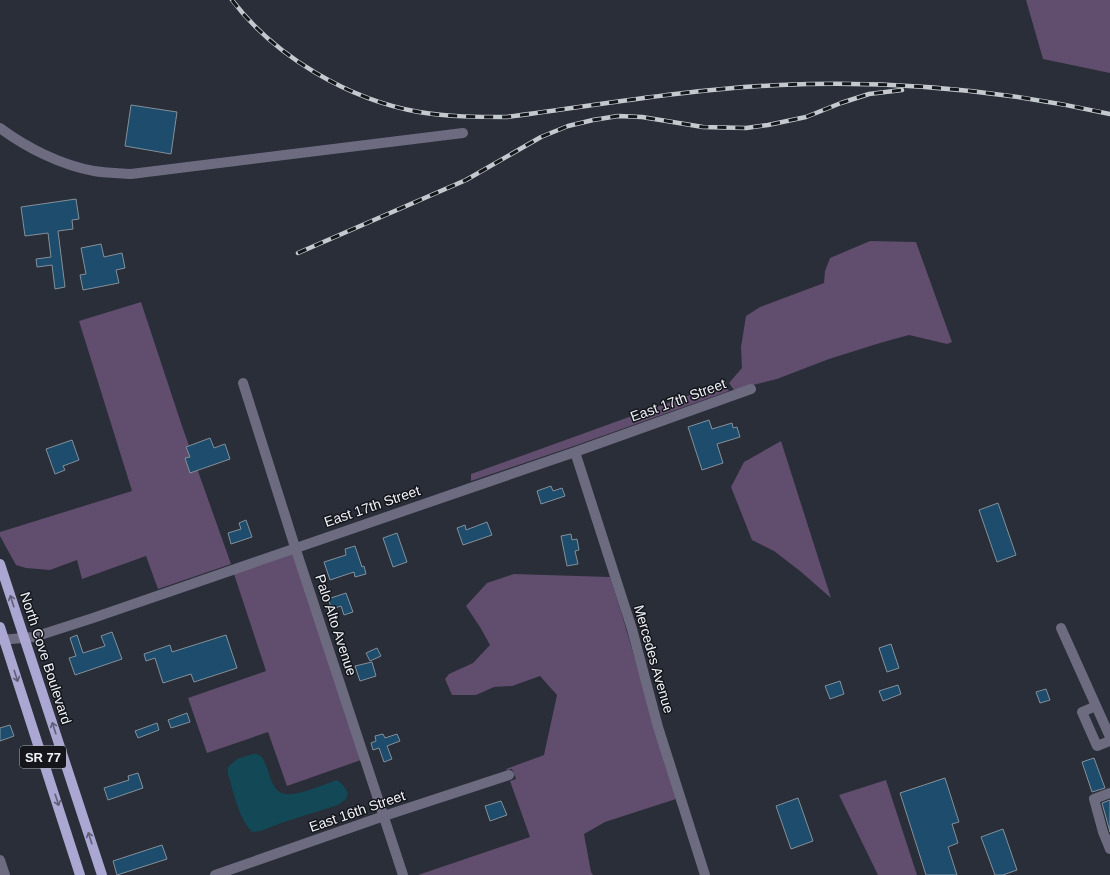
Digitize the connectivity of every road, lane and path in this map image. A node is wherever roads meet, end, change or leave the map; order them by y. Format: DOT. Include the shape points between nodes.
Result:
graph roads {
  1 [pos="0,128"];
  2 [pos="463,133"];
  3 [pos="243,383"];
  4 [pos="751,389"];
  5 [pos="575,452"];
  6 [pos="295,547"];
  7 [pos="0,564"];
  8 [pos="0,627"];
  9 [pos="1062,628"];
  10 [pos="25,638"];
  11 [pos="2,640"];
  12 [pos="1096,706"];
  13 [pos="1110,737"];
  14 [pos="1110,740"];
  15 [pos="509,775"];
  16 [pos="1110,793"];
  17 [pos="384,816"];
  18 [pos="1110,849"];
  19 [pos="0,860"];
  20 [pos="5,875"];
  21 [pos="80,875"];
  22 [pos="102,875"];
  23 [pos="215,875"];
  24 [pos="403,875"];
  25 [pos="705,875"];
  1 -- 2 [label="street" via="17,141 59,161 94,171 131,174"];
  3 -- 6 [label="street, Palo Alto Avenue"];
  4 -- 5 [label="street, East 17th Street"];
  5 -- 6 [label="street, East 17th Street"];
  5 -- 25 [label="street, Mercedes Avenue" via="632,629 658,727"];
  6 -- 10 [label="street, East 17th Street" via="93,618"];
  6 -- 17 [label="street, Palo Alto Avenue"];
  10 -- 7 [label="main road, North Cove Boulevard / SR 77, one-way"];
  8 -- 11 [label="main road, SR 77"];
  9 -- 12 [label="street"];
  10 -- 11 [label="street, East 17th Street"];
  22 -- 10 [label="main road, North Cove Boulevard / SR 77, one-way"];
  11 -- 21 [label="main road, SR 77, one-way"];
  12 -- 13 [label="street"];
  12 -- 14 [label="street" via="1082,712 1096,746"];
  15 -- 17 [label="street, East 16th Street"];
  16 -- 18 [label="street" via="1094,799"];
  17 -- 23 [label="street, East 16th Street"];
  17 -- 24 [label="street, Palo Alto Avenue"];
  19 -- 20 [label="street"];
}
